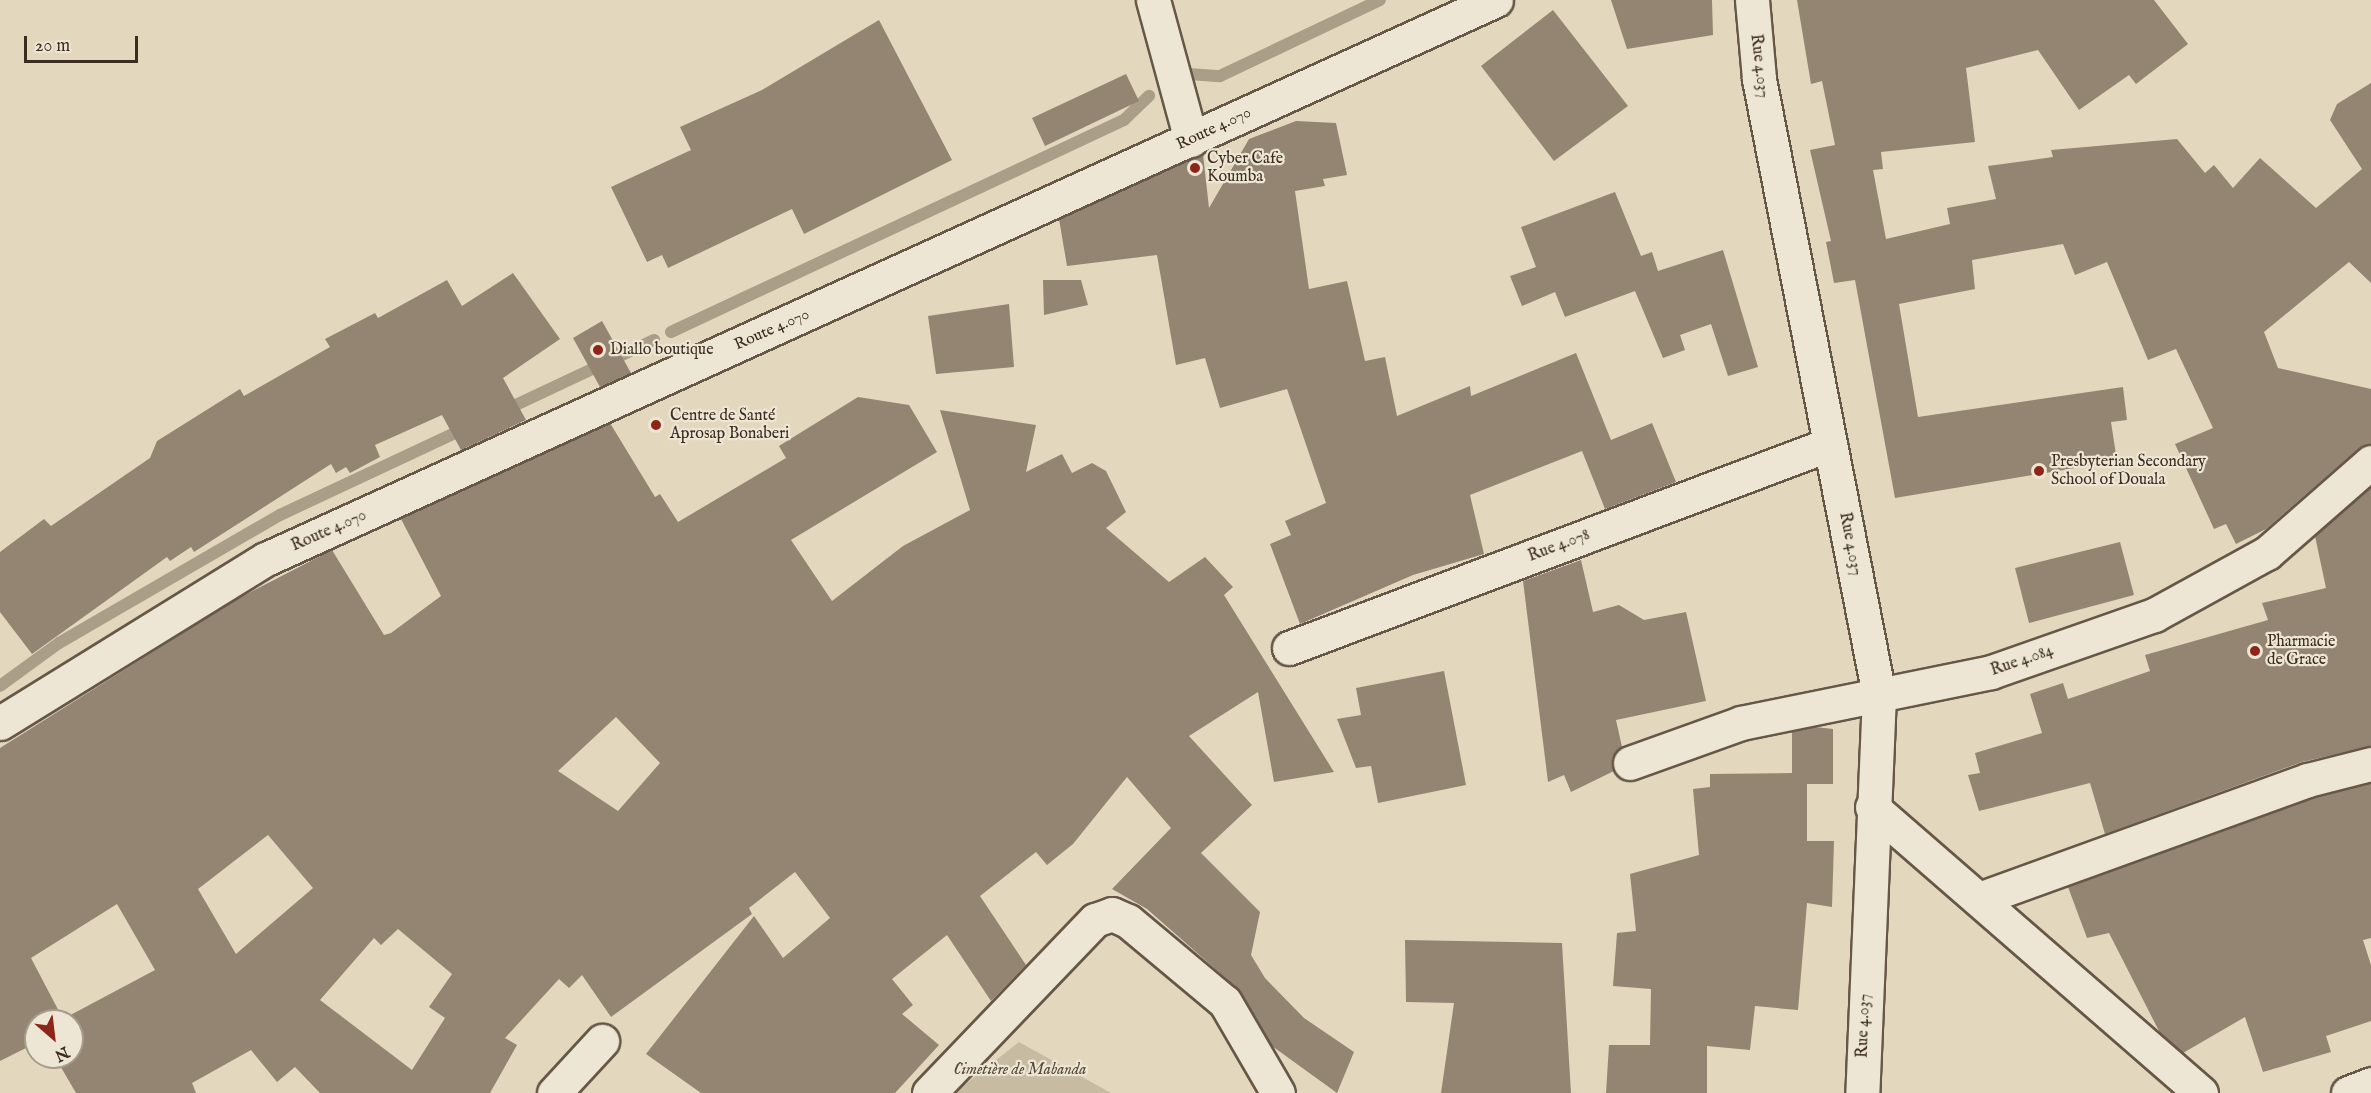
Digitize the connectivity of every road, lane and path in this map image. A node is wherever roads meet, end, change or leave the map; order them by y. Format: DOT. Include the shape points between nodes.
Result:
graph roads {
  1 [pos="1153,0"];
  2 [pos="1496,0"];
  3 [pos="1752,0"];
  4 [pos="1191,140"];
  5 [pos="1830,444"];
  6 [pos="2371,462"];
  7 [pos="1288,648"];
  8 [pos="1879,695"];
  9 [pos="0,723"];
  10 [pos="1630,763"];
  11 [pos="2371,764"];
  12 [pos="1872,807"];
  13 [pos="1979,899"];
  14 [pos="602,1041"];
  15 [pos="2371,1084"];
  16 [pos="554,1093"];
  17 [pos="929,1093"];
  18 [pos="1278,1093"];
  19 [pos="1862,1093"];
  20 [pos="2201,1093"];
  21 [pos="2348,1093"];
  1 -- 4 [label="street"];
  2 -- 4 [label="street, Route 4.070"];
  3 -- 5 [label="street, Rue 4.037" via="1759,78"];
  4 -- 9 [label="street, Route 4.070" via="266,559"];
  5 -- 7 [label="street, Rue 4.078"];
  5 -- 8 [label="street, Rue 4.037"];
  6 -- 8 [label="street, Rue 4.084" via="2267,553 2154,615 1992,672"];
  8 -- 10 [label="street, Rue 4.084" via="1741,723"];
  8 -- 12 [label="street, Rue 4.037"];
  11 -- 13 [label="street" via="2308,780"];
  12 -- 13 [label="street"];
  12 -- 19 [label="street, Rue 4.037"];
  13 -- 20 [label="street"];
  14 -- 16 [label="street"];
  15 -- 21 [label="street"];
  17 -- 18 [label="street" via="1095,920 1112,914 1128,921 1225,1002"];
}
